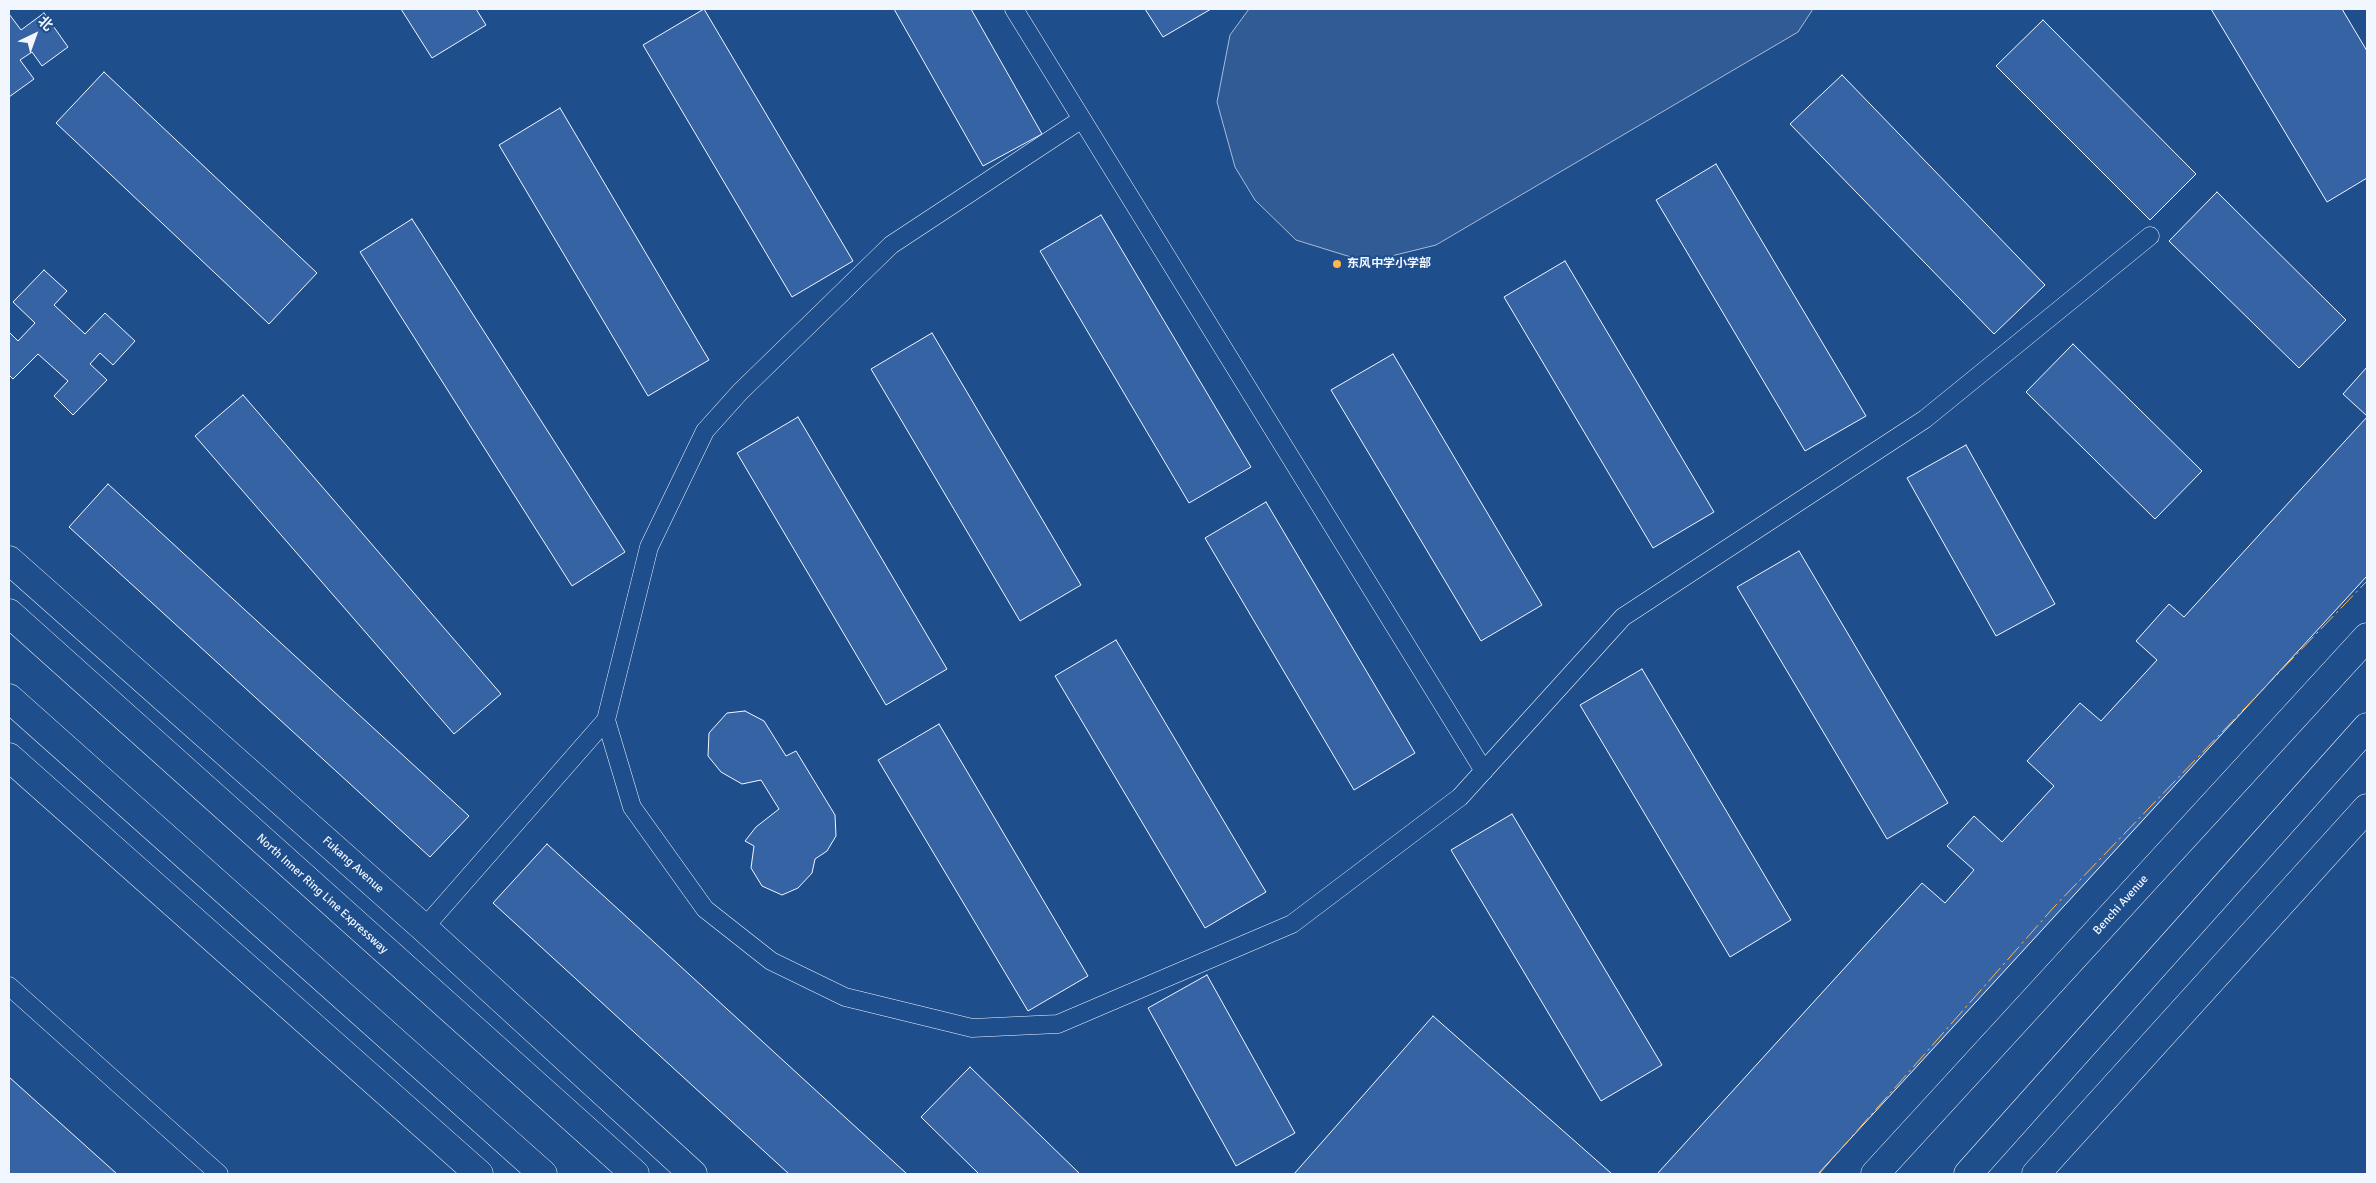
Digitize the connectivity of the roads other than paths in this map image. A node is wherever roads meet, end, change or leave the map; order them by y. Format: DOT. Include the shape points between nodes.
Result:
graph roads {
  1 [pos="1014,9"];
  2 [pos="1082,119"];
  3 [pos="2150,236"];
  4 [pos="9,560"];
  5 [pos="9,614"];
  6 [pos="2367,637"];
  7 [pos="9,698"];
  8 [pos="606,720"];
  9 [pos="2367,727"];
  10 [pos="9,757"];
  11 [pos="1484,771"];
  12 [pos="2367,808"];
  13 [pos="424,928"];
  14 [pos="9,986"];
  15 [pos="219,1174"];
  16 [pos="479,1174"];
  17 [pos="543,1174"];
  18 [pos="635,1174"];
  19 [pos="693,1174"];
  20 [pos="1875,1174"];
  21 [pos="1968,1174"];
  22 [pos="2036,1174"];
  1 -- 2 [label="lane"];
  2 -- 8 [label="lane" via="891,245 740,392 705,432 649,547"];
  2 -- 11 [label="lane"];
  3 -- 11 [label="lane" via="1925,419 1623,617"];
  4 -- 13 [label="main road, Fukang Avenue"];
  5 -- 18 [label="main road, North Inner Ring Line Expressway"];
  6 -- 20 [label="main road, Benchi Avenue"];
  7 -- 17 [label="main road"];
  8 -- 11 [label="lane" via="632,807 705,909 771,961 845,997 972,1028 1058,1024 1292,924 1460,797"];
  8 -- 13 [label="lane"];
  9 -- 21 [label="main road"];
  10 -- 16 [label="main road"];
  12 -- 22 [label="main road"];
  13 -- 19 [label="main road, Fukang Avenue"];
  14 -- 15 [label="lane"];
}
